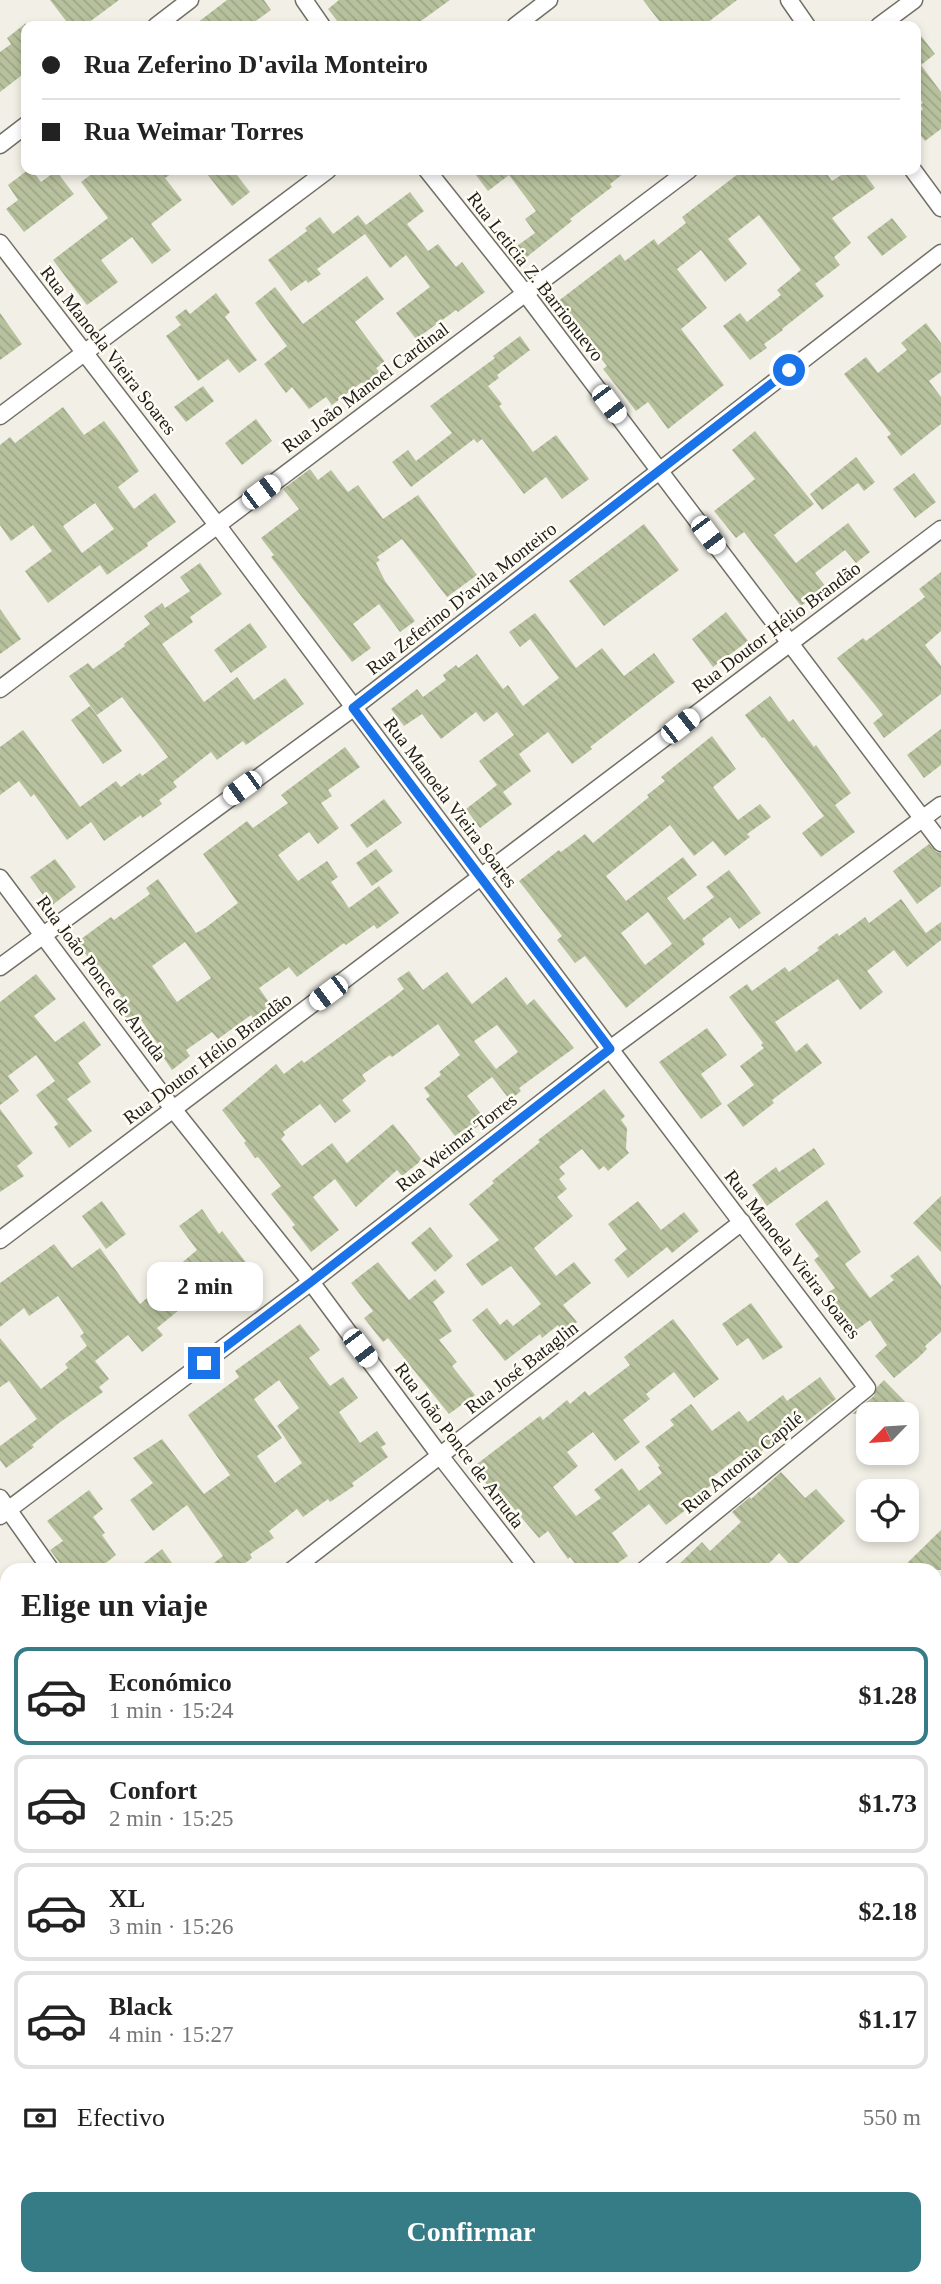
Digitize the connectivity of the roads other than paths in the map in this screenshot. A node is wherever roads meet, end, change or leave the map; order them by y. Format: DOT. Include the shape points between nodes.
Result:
graph roads {
  1 [pos="190,0"];
  2 [pos="304,0"];
  3 [pos="549,0"];
  4 [pos="789,0"];
  5 [pos="914,0"];
  6 [pos="163,21"];
  7 [pos="319,21"];
  8 [pos="522,21"];
  9 [pos="804,21"];
  10 [pos="886,21"];
  11 [pos="21,129"];
  12 [pos="0,145"];
  13 [pos="321,175"];
  14 [pos="431,175"];
  15 [pos="682,175"];
  16 [pos="917,175"];
  17 [pos="941,208"];
  18 [pos="0,243"];
  19 [pos="941,253"];
  20 [pos="525,293"];
  21 [pos="85,352"];
  22 [pos="0,416"];
  23 [pos="659,470"];
  24 [pos="218,526"];
  25 [pos="941,529"];
  26 [pos="789,642"];
  27 [pos="0,689"];
  28 [pos="353,708"];
  29 [pos="941,805"];
  30 [pos="923,818"];
  31 [pos="941,844"];
  32 [pos="482,877"];
  33 [pos="0,878"];
  34 [pos="43,934"];
  35 [pos="0,967"];
  36 [pos="610,1049"];
  37 [pos="173,1109"];
  38 [pos="742,1222"];
  39 [pos="0,1240"];
  40 [pos="311,1282"];
  41 [pos="867,1388"];
  42 [pos="441,1457"];
  43 [pos="3,1508"];
  44 [pos="46,1563"];
  45 [pos="301,1563"];
  46 [pos="524,1563"];
  47 [pos="653,1563"];
  1 -- 6 [label="street"];
  2 -- 7 [label="street"];
  3 -- 8 [label="street"];
  4 -- 9 [label="street"];
  5 -- 10 [label="street"];
  11 -- 12 [label="street"];
  13 -- 21 [label="street"];
  14 -- 20 [label="street, Rua Leticia Z. Barrionuevo"];
  15 -- 20 [label="street, Rua João Manoel Cardinal"];
  16 -- 17 [label="street"];
  18 -- 21 [label="street, Rua Manoela Vieira Soares"];
  19 -- 23 [label="street, Rua Zeferino D'avila Monteiro"];
  20 -- 23 [label="street, Rua Leticia Z. Barrionuevo"];
  20 -- 24 [label="street, Rua João Manoel Cardinal"];
  21 -- 22 [label="street"];
  21 -- 24 [label="street, Rua Manoela Vieira Soares"];
  23 -- 26 [label="street, Rua Leticia Z. Barrionuevo"];
  23 -- 28 [label="street, Rua Zeferino D'avila Monteiro"];
  24 -- 27 [label="street, Rua João Manoel Cardinal"];
  24 -- 28 [label="street, Rua Manoela Vieira Soares"];
  25 -- 26 [label="street, Rua Doutor Hélio Brandão"];
  26 -- 30 [label="street, Rua Leticia Z. Barrionuevo"];
  26 -- 32 [label="street, Rua Doutor Hélio Brandão"];
  28 -- 32 [label="street, Rua Manoela Vieira Soares"];
  28 -- 34 [label="street, Rua Zeferino D'avila Monteiro"];
  29 -- 30 [label="street, Rua Weimar Torres"];
  30 -- 31 [label="street, Rua Leticia Z. Barrionuevo"];
  30 -- 36 [label="street, Rua Weimar Torres"];
  32 -- 36 [label="street, Rua Manoela Vieira Soares"];
  32 -- 37 [label="street, Rua Doutor Hélio Brandão"];
  33 -- 34 [label="street, Rua João Ponce de Arruda"];
  34 -- 35 [label="street, Rua Zeferino D'avila Monteiro"];
  34 -- 37 [label="street, Rua João Ponce de Arruda"];
  36 -- 38 [label="street, Rua Manoela Vieira Soares"];
  36 -- 40 [label="street, Rua Weimar Torres"];
  37 -- 39 [label="street, Rua Doutor Hélio Brandão"];
  37 -- 40 [label="street, Rua João Ponce de Arruda"];
  38 -- 41 [label="street, Rua Manoela Vieira Soares"];
  38 -- 42 [label="street, Rua José Bataglin"];
  40 -- 42 [label="street, Rua João Ponce de Arruda"];
  40 -- 43 [label="street, Rua Weimar Torres"];
  41 -- 47 [label="street, Rua Antonia Capilé"];
  42 -- 45 [label="street, Rua José Bataglin"];
  42 -- 46 [label="street, Rua João Ponce de Arruda"];
  43 -- 44 [label="street"];
}
